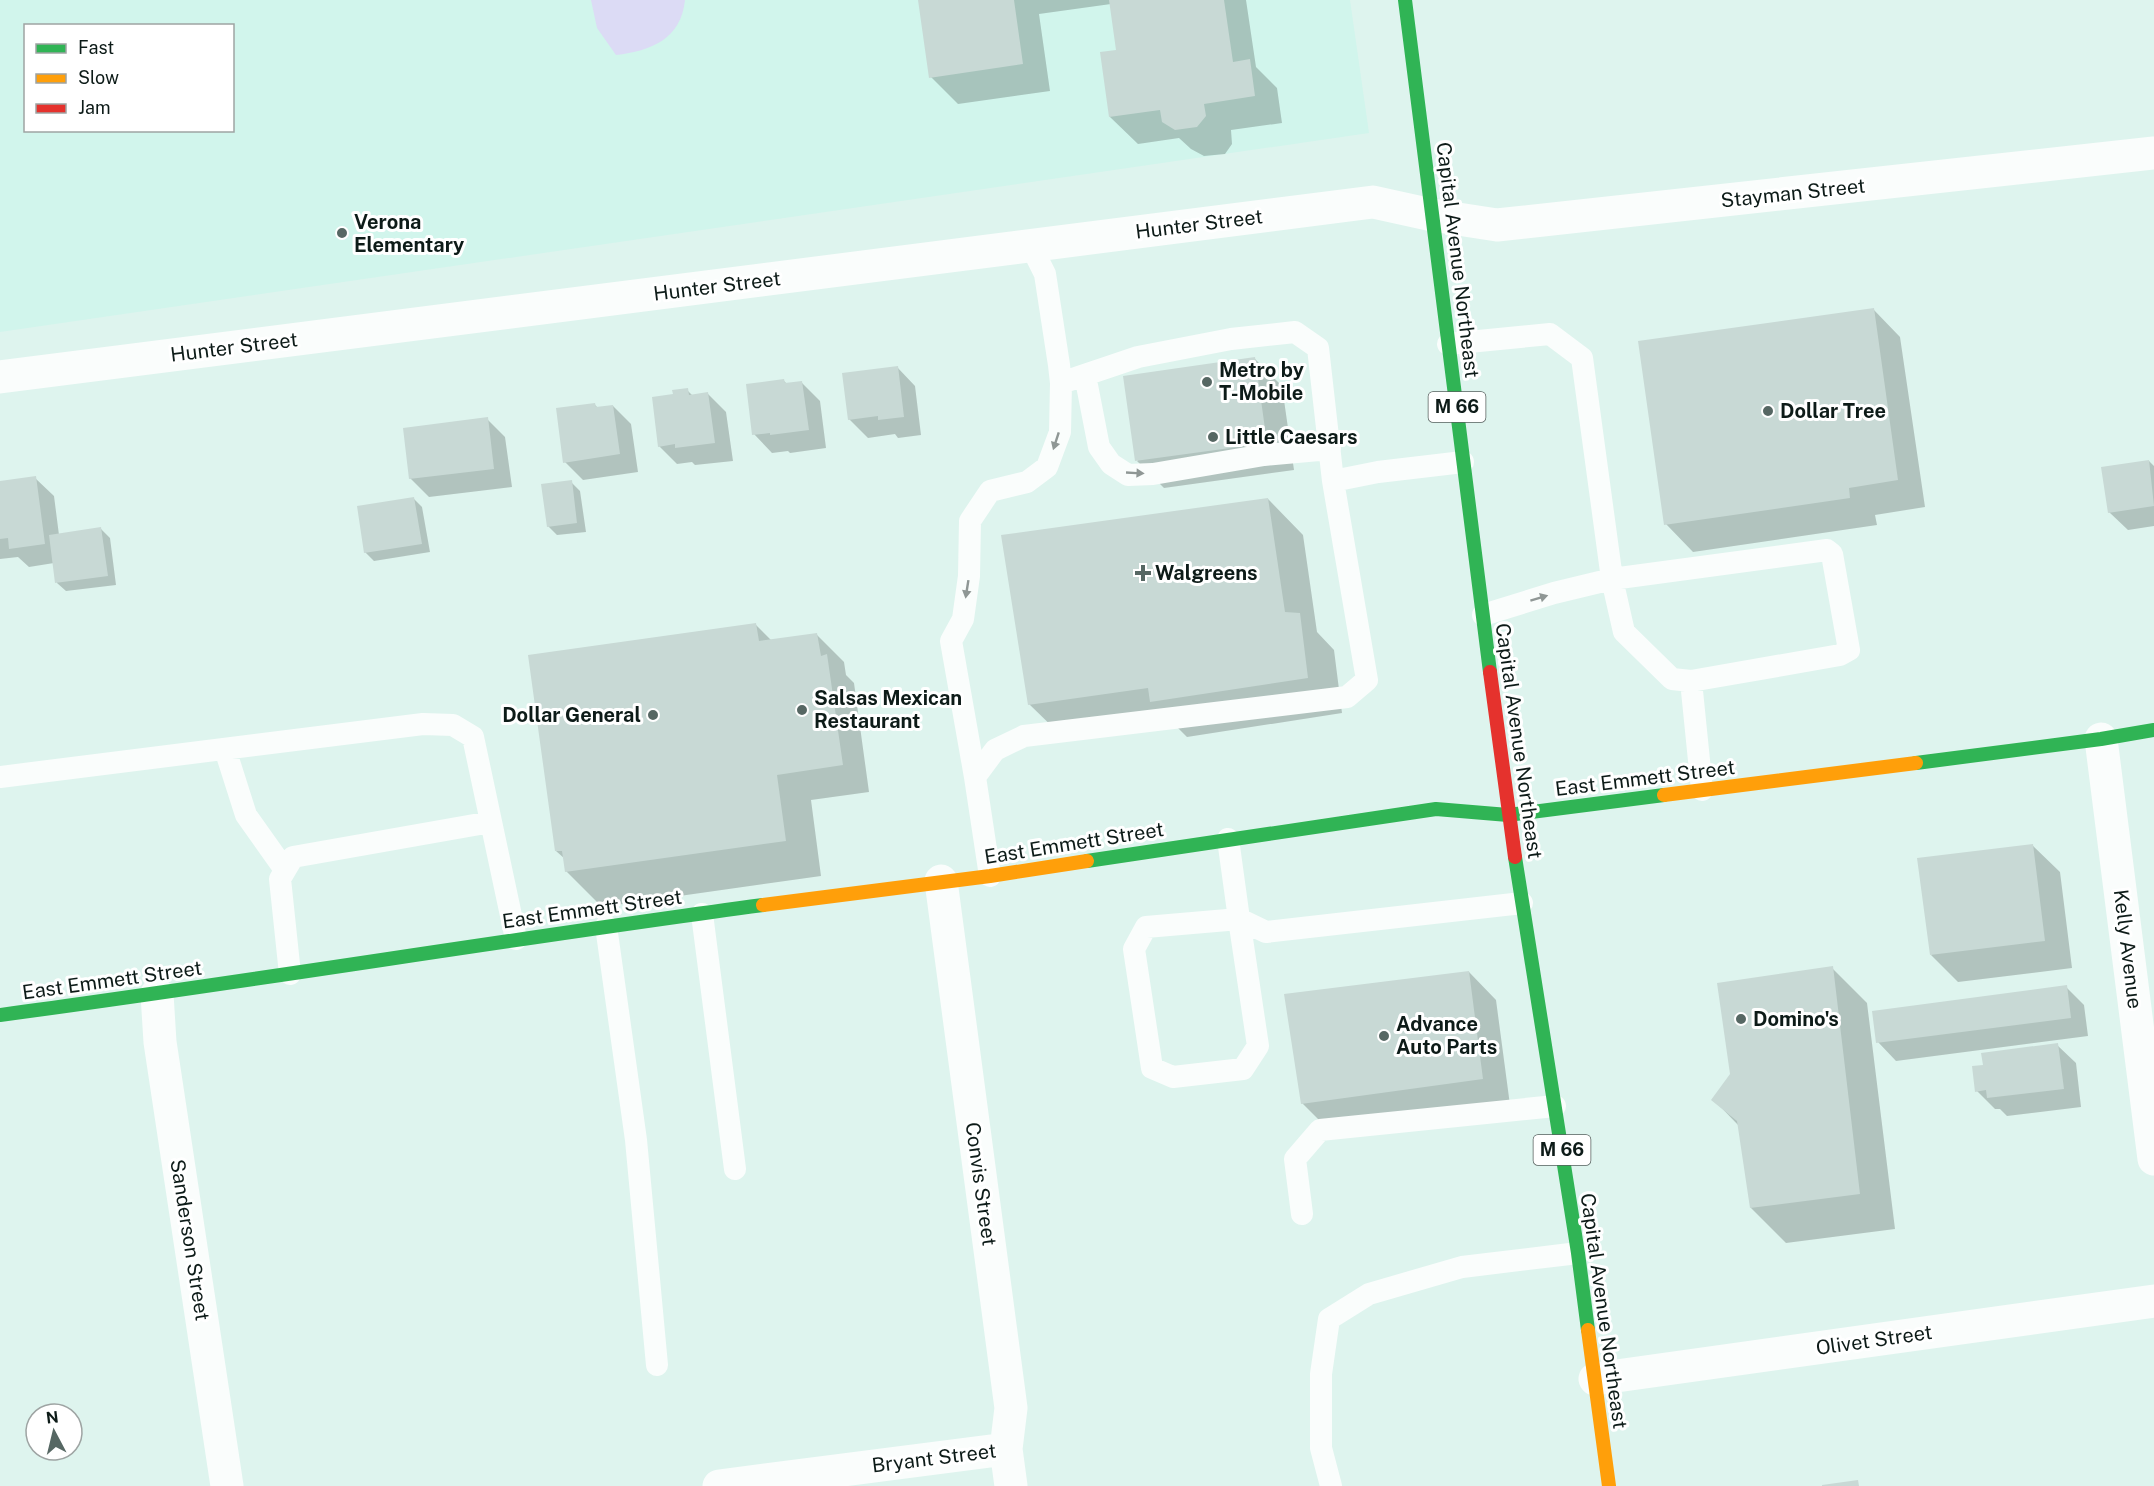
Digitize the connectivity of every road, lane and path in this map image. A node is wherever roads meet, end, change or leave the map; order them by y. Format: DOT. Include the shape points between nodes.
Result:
graph roads {
  1 [pos="1405,0"];
  2 [pos="2154,153"];
  3 [pos="1432,215"];
  4 [pos="1031,246"];
  5 [pos="1449,344"];
  6 [pos="1085,375"];
  7 [pos="0,377"];
  8 [pos="1061,383"];
  9 [pos="1330,449"];
  10 [pos="1463,462"];
  11 [pos="1333,481"];
  12 [pos="1612,579"];
  13 [pos="1483,615"];
  14 [pos="1691,681"];
  15 [pos="2154,730"];
  16 [pos="2102,739"];
  17 [pos="225,749"];
  18 [pos="0,777"];
  19 [pos="975,777"];
  20 [pos="1702,790"];
  21 [pos="1508,815"];
  22 [pos="491,822"];
  23 [pos="1228,839"];
  24 [pos="285,870"];
  25 [pos="990,876"];
  26 [pos="941,881"];
  27 [pos="1522,903"];
  28 [pos="702,914"];
  29 [pos="1239,919"];
  30 [pos="606,926"];
  31 [pos="516,939"];
  32 [pos="290,974"];
  33 [pos="157,994"];
  34 [pos="0,1015"];
  35 [pos="1555,1106"];
  36 [pos="2154,1158"];
  37 [pos="735,1169"];
  38 [pos="1302,1214"];
  39 [pos="1578,1253"];
  40 [pos="2154,1301"];
  41 [pos="657,1365"];
  42 [pos="1595,1379"];
  43 [pos="1006,1449"];
  44 [pos="227,1486"];
  45 [pos="719,1486"];
  46 [pos="1011,1486"];
  47 [pos="1332,1486"];
  48 [pos="1609,1486"];
  1 -- 3 [label="street, Capital Avenue Northeast / M 66"];
  2 -- 3 [label="street, Stayman Street" via="1497,225"];
  3 -- 4 [label="street, Hunter Street" via="1373,202"];
  3 -- 5 [label="street, Capital Avenue Northeast / M 66"];
  4 -- 7 [label="street, Hunter Street"];
  4 -- 8 [label="lane" via="1044,274"];
  5 -- 10 [label="street, Capital Avenue Northeast / M 66"];
  5 -- 12 [label="lane" via="1550,334 1582,358"];
  6 -- 8 [label="lane"];
  6 -- 9 [label="lane, one-way" via="1099,447 1111,464 1128,475"];
  6 -- 9 [label="lane" via="1138,357 1231,339 1295,332 1318,348"];
  8 -- 19 [label="lane, one-way" via="1060,432 1047,467 1028,482 990,491 970,521 963,619 951,641"];
  9 -- 11 [label="lane"];
  10 -- 11 [label="lane"];
  10 -- 13 [label="street, Capital Avenue Northeast / M 66"];
  11 -- 19 [label="lane" via="1367,680 1347,697 1024,736 995,750"];
  13 -- 12 [label="lane, one-way"];
  12 -- 14 [label="lane" via="1624,632 1672,679"];
  12 -- 14 [label="lane" via="1827,550 1832,554 1849,650 1840,655"];
  13 -- 21 [label="street, Capital Avenue Northeast / M 66"];
  14 -- 20 [label="lane"];
  15 -- 16 [label="street, East Emmett Street"];
  16 -- 20 [label="street, East Emmett Street"];
  16 -- 36 [label="street, Kelly Avenue"];
  17 -- 18 [label="lane"];
  17 -- 22 [label="lane" via="423,724 453,725 473,737"];
  17 -- 24 [label="lane" via="246,815"];
  19 -- 25 [label="lane"];
  20 -- 21 [label="street, East Emmett Street"];
  21 -- 23 [label="street, East Emmett Street" via="1437,809"];
  21 -- 27 [label="street, Capital Avenue Northeast / M 66"];
  22 -- 24 [label="lane" via="293,857"];
  22 -- 31 [label="lane"];
  23 -- 25 [label="street, East Emmett Street"];
  23 -- 29 [label="lane"];
  24 -- 32 [label="lane" via="280,879"];
  25 -- 26 [label="street, East Emmett Street"];
  26 -- 28 [label="street, East Emmett Street"];
  26 -- 43 [label="street, Convis Street" via="1011,1408"];
  27 -- 29 [label="lane" via="1266,932"];
  27 -- 35 [label="street, Capital Avenue Northeast / M 66"];
  28 -- 30 [label="street, East Emmett Street"];
  28 -- 37 [label="lane"];
  29 -- 29 [label="lane" via="1146,927 1134,949 1152,1068 1173,1077 1243,1069 1258,1046"];
  30 -- 31 [label="street, East Emmett Street"];
  30 -- 41 [label="lane" via="636,1140"];
  31 -- 32 [label="street, East Emmett Street"];
  32 -- 33 [label="street, East Emmett Street"];
  33 -- 34 [label="street, East Emmett Street"];
  33 -- 44 [label="street, Sanderson Street" via="160,1042"];
  35 -- 38 [label="lane" via="1320,1130 1295,1159"];
  35 -- 39 [label="street, Capital Avenue Northeast / M 66"];
  39 -- 42 [label="street, Capital Avenue Northeast / M 66"];
  39 -- 47 [label="lane" via="1462,1268 1369,1294 1329,1319 1321,1374 1321,1449"];
  40 -- 42 [label="street, Olivet Street"];
  42 -- 48 [label="street, Capital Avenue Northeast / M 66"];
  43 -- 45 [label="street, Bryant Street"];
  43 -- 46 [label="street, Convis Street"];
}
